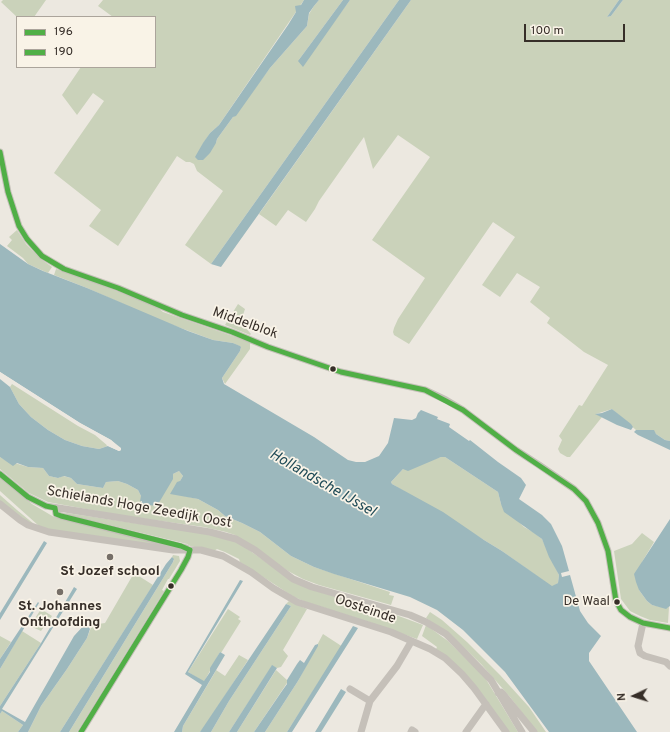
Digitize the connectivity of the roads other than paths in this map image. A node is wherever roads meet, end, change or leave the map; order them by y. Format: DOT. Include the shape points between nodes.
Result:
graph roads {
  1 [pos="0,152"];
  2 [pos="0,474"];
  3 [pos="0,504"];
  4 [pos="55,508"];
  5 [pos="190,550"];
  6 [pos="643,623"];
  7 [pos="670,628"];
  8 [pos="411,642"];
  9 [pos="670,666"];
  10 [pos="350,689"];
  11 [pos="498,693"];
  12 [pos="370,701"];
  13 [pos="486,704"];
  14 [pos="81,732"];
  15 [pos="361,732"];
  16 [pos="411,732"];
  17 [pos="415,732"];
  18 [pos="466,732"];
  19 [pos="506,732"];
  20 [pos="522,732"];
  21 [pos="534,732"];
  1 -- 6 [label="street, Middelblok" via="8,192 19,226 30,244 53,263 182,315 341,372 425,390 463,410 574,489 586,502 598,523 608,551 616,601 621,610"];
  2 -- 4 [label="street, Schielands Hoge Zeedijk Oost" via="28,497"];
  3 -- 5 [label="street, Oosteinde" via="28,525 49,532 173,550"];
  4 -- 5 [label="street, Oosteinde" via="56,514 61,516"];
  4 -- 11 [label="street, Schielands Hoge Zeedijk Oost" via="210,532 236,539 293,579 426,622 446,634 463,650 491,680"];
  5 -- 8 [label="street, Oosteinde" via="223,556 297,602 391,632"];
  5 -- 14 [label="street" via="181,570"];
  6 -- 7 [label="street, Middelblok"];
  6 -- 9 [label="street" via="638,646 640,653 666,662"];
  8 -- 12 [label="street" via="397,666"];
  8 -- 13 [label="street, Oosteinde" via="445,658 462,674"];
  10 -- 12 [label="street"];
  11 -- 20 [label="street, Schielands Hoge Zeedijk Oost"];
  11 -- 21 [label="street" via="504,694"];
  12 -- 15 [label="street"];
  13 -- 18 [label="street"];
  13 -- 19 [label="street, Oosteinde"];
  16 -- 17 [label="street"];
}
